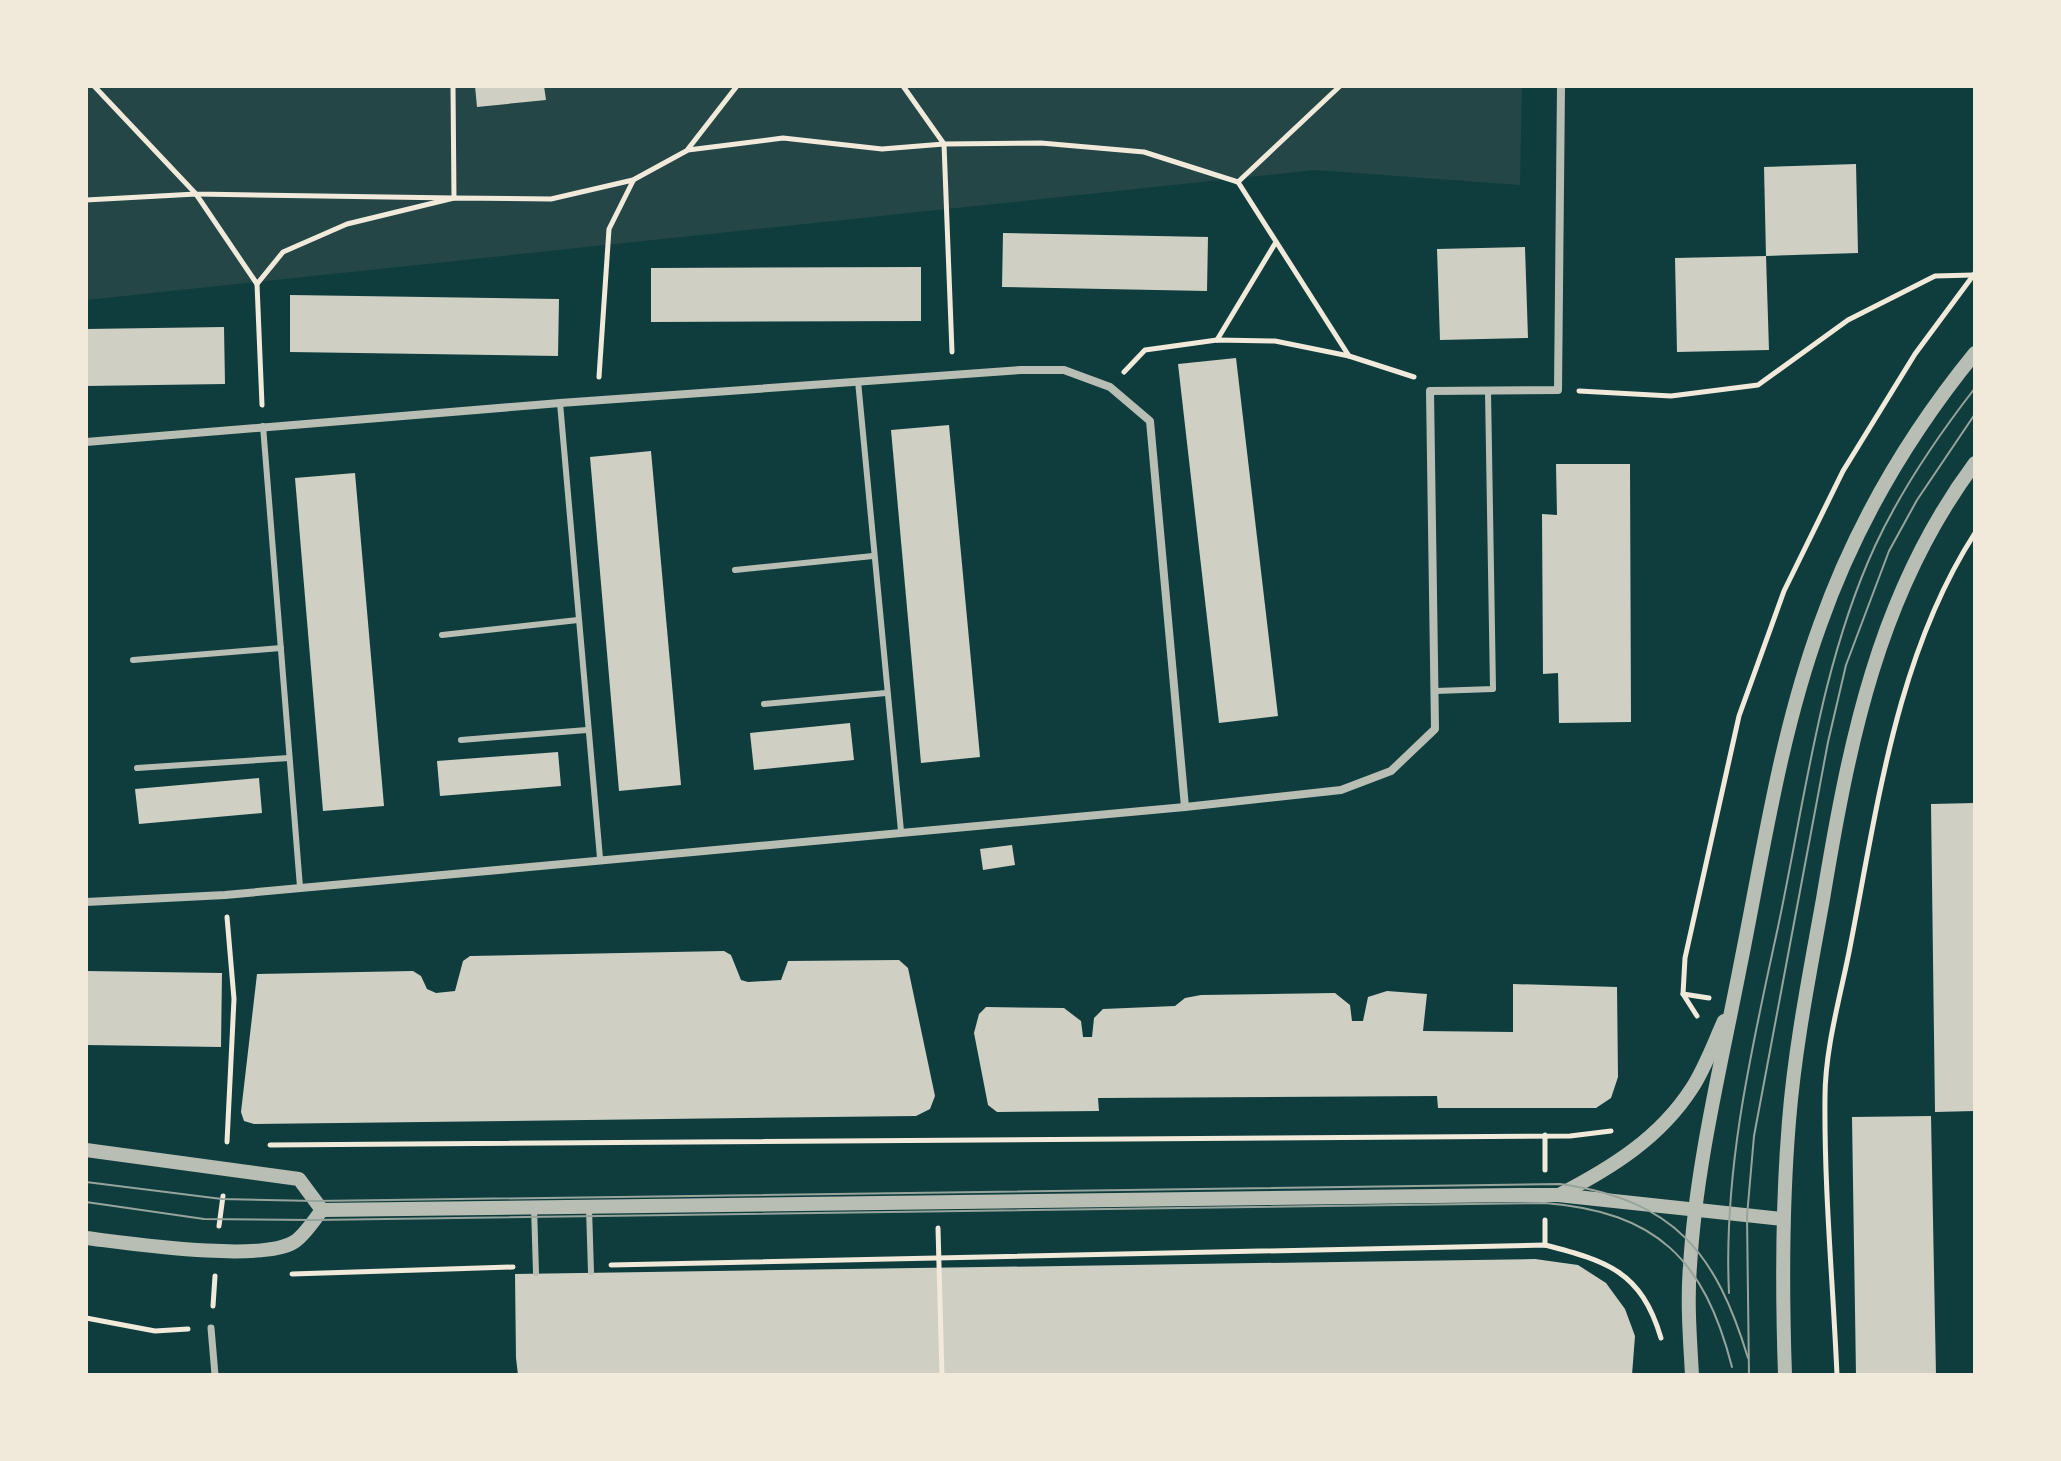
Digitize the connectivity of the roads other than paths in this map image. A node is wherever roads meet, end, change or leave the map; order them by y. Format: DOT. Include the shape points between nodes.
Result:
graph roads {
  1 [pos="1561,86"];
  2 [pos="1975,353"];
  3 [pos="858,380"];
  4 [pos="1488,391"];
  5 [pos="560,403"];
  6 [pos="263,426"];
  7 [pos="86,442"];
  8 [pos="1975,463"];
  9 [pos="873,556"];
  10 [pos="735,570"];
  11 [pos="578,620"];
  12 [pos="442,635"];
  13 [pos="281,648"];
  14 [pos="133,660"];
  15 [pos="1435,691"];
  16 [pos="886,693"];
  17 [pos="764,704"];
  18 [pos="587,730"];
  19 [pos="461,740"];
  20 [pos="289,758"];
  21 [pos="137,768"];
  22 [pos="1185,807"];
  23 [pos="901,831"];
  24 [pos="600,858"];
  25 [pos="300,887"];
  26 [pos="86,902"];
  27 [pos="1733,1003"];
  28 [pos="86,1150"];
  29 [pos="1558,1195"];
  30 [pos="534,1207"];
  31 [pos="589,1207"];
  32 [pos="322,1210"];
  33 [pos="1696,1210"];
  34 [pos="1783,1219"];
  35 [pos="86,1238"];
  36 [pos="590,1269"];
  37 [pos="536,1270"];
  38 [pos="211,1328"];
  39 [pos="215,1375"];
  40 [pos="1692,1375"];
  41 [pos="1785,1375"];
  1 -- 4 [label="street" via="1558,390"];
  2 -- 27 [label="street" via="1894,468 1863,524 1819,627 1780,772"];
  3 -- 5 [label="street"];
  3 -- 9 [label="lane"];
  3 -- 22 [label="street" via="1064,370 1110,387 1150,421"];
  4 -- 15 [label="lane" via="1493,689"];
  4 -- 15 [label="street" via="1430,391"];
  5 -- 6 [label="street"];
  5 -- 11 [label="lane"];
  6 -- 7 [label="street"];
  6 -- 13 [label="lane"];
  8 -- 34 [label="street" via="1919,556 1886,626 1859,710 1803,1014"];
  9 -- 10 [label="lane"];
  9 -- 16 [label="lane"];
  11 -- 12 [label="lane"];
  11 -- 18 [label="lane"];
  13 -- 14 [label="lane"];
  13 -- 20 [label="lane"];
  15 -- 22 [label="street" via="1435,729 1391,771 1341,790"];
  16 -- 17 [label="lane"];
  16 -- 23 [label="lane"];
  18 -- 19 [label="lane"];
  18 -- 24 [label="lane"];
  20 -- 21 [label="lane"];
  20 -- 25 [label="lane"];
  22 -- 23 [label="street"];
  23 -- 24 [label="street"];
  24 -- 25 [label="street"];
  25 -- 26 [label="street"];
  27 -- 29 [label="street" via="1693,1086 1666,1122 1602,1173"];
  27 -- 33 [label="street"];
  28 -- 32 [label="street" via="299,1179"];
  29 -- 31 [label="street"];
  29 -- 33 [label="street"];
  30 -- 31 [label="street"];
  30 -- 32 [label="street"];
  30 -- 37 [label="lane"];
  31 -- 36 [label="lane"];
  32 -- 35 [label="street" via="294,1242 218,1251"];
  33 -- 34 [label="street"];
  33 -- 40 [label="street" via="1690,1268"];
  34 -- 41 [label="street"];
  38 -- 39 [label="street"];
}
